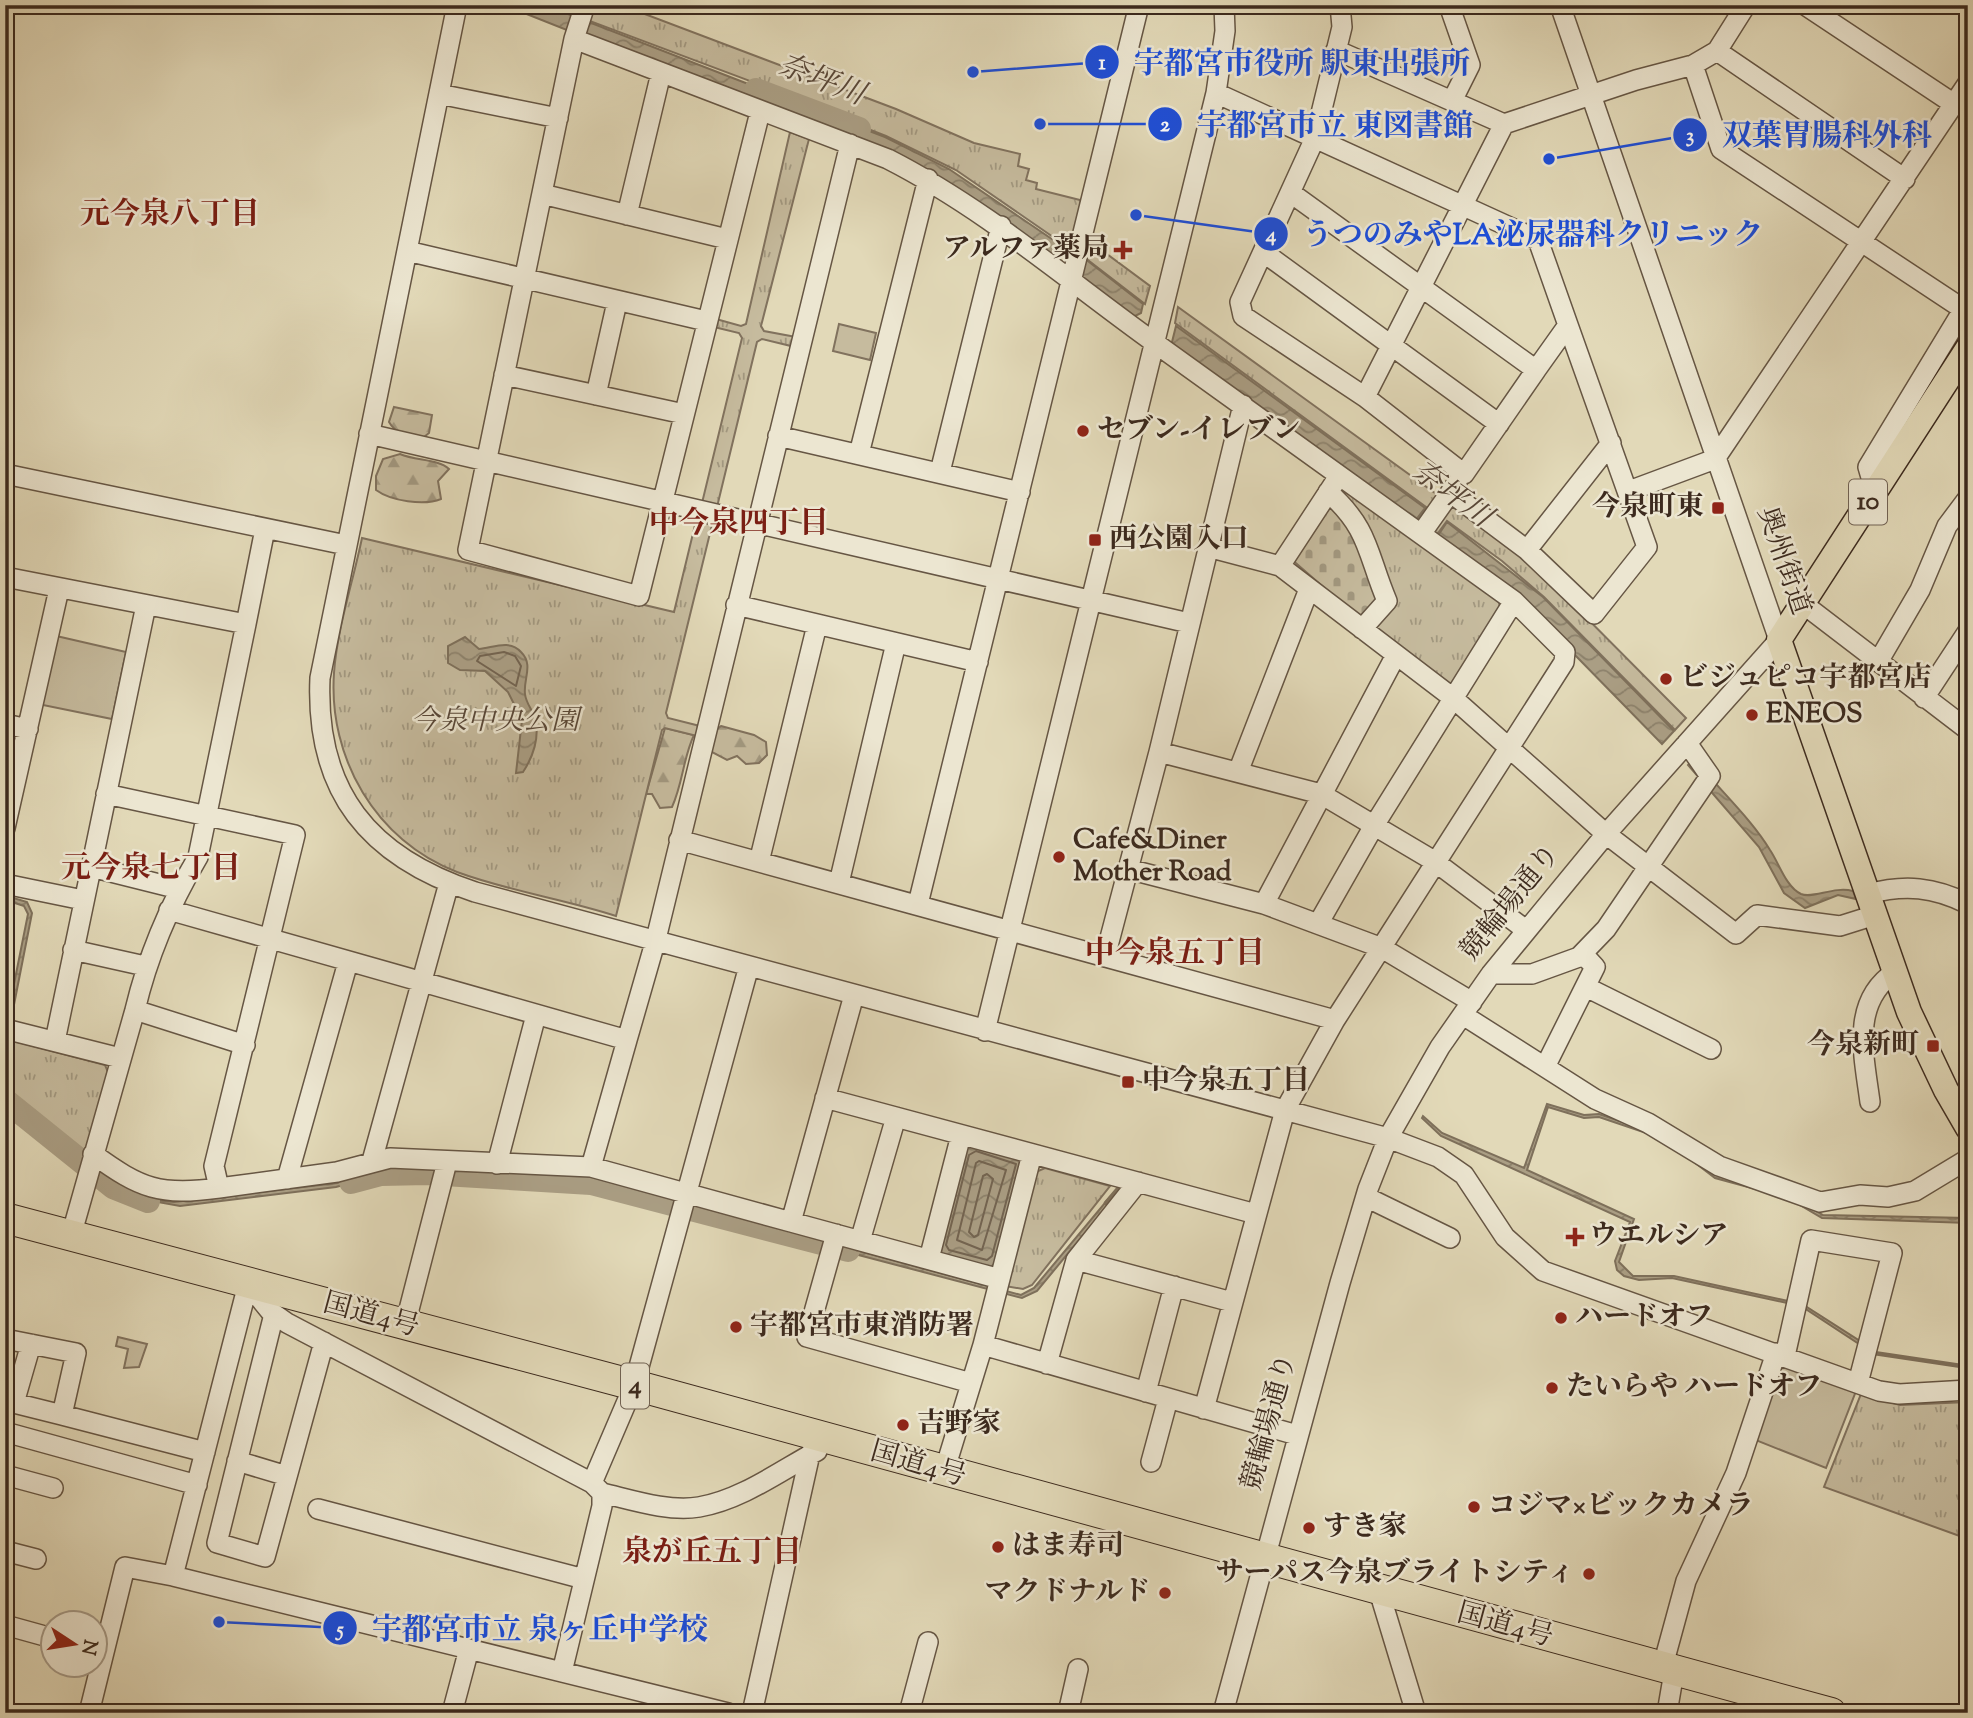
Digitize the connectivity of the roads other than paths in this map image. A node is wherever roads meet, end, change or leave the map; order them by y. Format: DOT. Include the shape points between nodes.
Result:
graph roads {
  1 [pos="457,5"];
  2 [pos="1139,5"];
  3 [pos="1224,5"];
  4 [pos="1340,5"];
  5 [pos="1449,5"];
  6 [pos="1560,5"];
  7 [pos="1746,5"];
  8 [pos="1805,5"];
  9 [pos="579,23"];
  10 [pos="1336,50"];
  11 [pos="1717,51"];
  12 [pos="1693,65"];
  13 [pos="661,73"];
  14 [pos="1968,83"];
  15 [pos="1216,93"];
  16 [pos="439,94"];
  17 [pos="1590,95"];
  18 [pos="1452,101"];
  19 [pos="1954,104"];
  20 [pos="760,112"];
  21 [pos="558,118"];
  22 [pos="1504,124"];
  23 [pos="1315,138"];
  24 [pos="850,144"];
  25 [pos="928,179"];
  26 [pos="1905,179"];
  27 [pos="1291,193"];
  28 [pos="542,194"];
  29 [pos="1464,206"];
  30 [pos="627,215"];
  31 [pos="1001,226"];
  32 [pos="727,239"];
  33 [pos="1862,243"];
  34 [pos="407,251"];
  35 [pos="1264,252"];
  36 [pos="524,280"];
  37 [pos="1073,280"];
  38 [pos="1422,287"];
  39 [pos="617,302"];
  40 [pos="1966,306"];
  41 [pos="706,321"];
  42 [pos="1568,325"];
  43 [pos="1153,342"];
  44 [pos="1392,344"];
  45 [pos="1962,356"];
  46 [pos="1536,369"];
  47 [pos="504,375"];
  48 [pos="596,395"];
  49 [pos="1364,397"];
  50 [pos="1243,405"];
  51 [pos="684,414"];
  52 [pos="1499,424"];
  53 [pos="369,434"];
  54 [pos="778,436"];
  55 [pos="1611,443"];
  56 [pos="859,454"];
  57 [pos="1715,459"];
  58 [pos="485,461"];
  59 [pos="940,472"];
  60 [pos="5,474"];
  61 [pos="1464,474"];
  62 [pos="1340,475"];
  63 [pos="1629,491"];
  64 [pos="1875,491"];
  65 [pos="1020,492"];
  66 [pos="1328,492"];
  67 [pos="1451,493"];
  68 [pos="1968,498"];
  69 [pos="663,502"];
  70 [pos="756,524"];
  71 [pos="265,528"];
  72 [pos="1421,534"];
  73 [pos="346,545"];
  74 [pos="1208,547"];
  75 [pos="1527,550"];
  76 [pos="1280,566"];
  77 [pos="5,577"];
  78 [pos="999,579"];
  79 [pos="59,589"];
  80 [pos="1309,589"];
  81 [pos="1092,601"];
  82 [pos="1514,601"];
  83 [pos="1802,603"];
  84 [pos="146,605"];
  85 [pos="736,606"];
  86 [pos="1189,623"];
  87 [pos="246,624"];
  88 [pos="817,625"];
  89 [pos="1362,629"];
  90 [pos="1968,631"];
  91 [pos="1779,640"];
  92 [pos="896,643"];
  93 [pos="1396,655"];
  94 [pos="978,662"];
  95 [pos="1878,662"];
  96 [pos="1453,698"];
  97 [pos="1924,698"];
  98 [pos="5,724"];
  99 [pos="28,729"];
  100 [pos="1968,730"];
  101 [pos="1687,743"];
  102 [pos="1508,748"];
  103 [pos="1159,752"];
  104 [pos="1238,772"];
  105 [pos="106,794"];
  106 [pos="1321,794"];
  107 [pos="206,816"];
  108 [pos="1375,824"];
  109 [pos="5,828"];
  110 [pos="1606,834"];
  111 [pos="679,840"];
  112 [pos="1434,861"];
  113 [pos="759,862"];
  114 [pos="1648,865"];
  115 [pos="90,867"];
  116 [pos="1128,869"];
  117 [pos="449,883"];
  118 [pos="839,883"];
  119 [pos="5,884"];
  120 [pos="179,889"];
  121 [pos="83,900"];
  122 [pos="918,904"];
  123 [pos="1265,904"];
  124 [pos="1872,904"];
  125 [pos="1968,904"];
  126 [pos="169,910"];
  127 [pos="1318,923"];
  128 [pos="1526,930"];
  129 [pos="1011,931"];
  130 [pos="656,939"];
  131 [pos="269,941"];
  132 [pos="1382,948"];
  133 [pos="73,950"];
  134 [pos="1583,954"];
  135 [pos="1105,957"];
  136 [pos="348,962"];
  137 [pos="145,966"];
  138 [pos="749,966"];
  139 [pos="1895,972"];
  140 [pos="1491,974"];
  141 [pos="421,983"];
  142 [pos="1586,987"];
  143 [pos="854,995"];
  144 [pos="1467,1009"];
  145 [pos="135,1010"];
  146 [pos="536,1015"];
  147 [pos="1335,1020"];
  148 [pos="5,1029"];
  149 [pos="985,1031"];
  150 [pos="627,1040"];
  151 [pos="55,1041"];
  152 [pos="245,1045"];
  153 [pos="1711,1049"];
  154 [pos="120,1058"];
  155 [pos="1545,1067"];
  156 [pos="825,1098"];
  157 [pos="1870,1102"];
  158 [pos="1285,1110"];
  159 [pos="896,1117"];
  160 [pos="1968,1129"];
  161 [pos="961,1135"];
  162 [pos="1388,1138"];
  163 [pos="93,1154"];
  164 [pos="1032,1154"];
  165 [pos="1968,1158"];
  166 [pos="372,1161"];
  167 [pos="447,1162"];
  168 [pos="497,1164"];
  169 [pos="591,1167"];
  170 [pos="287,1179"];
  171 [pos="1130,1180"];
  172 [pos="219,1188"];
  173 [pos="686,1194"];
  174 [pos="1366,1197"];
  175 [pos="1256,1214"];
  176 [pos="5,1217"];
  177 [pos="791,1222"];
  178 [pos="835,1234"];
  179 [pos="71,1236"];
  180 [pos="1450,1238"];
  181 [pos="860,1241"];
  182 [pos="929,1259"];
  183 [pos="1076,1260"];
  184 [pos="1000,1279"];
  185 [pos="248,1284"];
  186 [pos="1174,1286"];
  187 [pos="1232,1302"];
  188 [pos="274,1314"];
  189 [pos="405,1325"];
  190 [pos="5,1339"];
  191 [pos="324,1342"];
  192 [pos="31,1345"];
  193 [pos="982,1345"];
  194 [pos="1781,1355"];
  195 [pos="1047,1364"];
  196 [pos="971,1383"];
  197 [pos="1858,1383"];
  198 [pos="634,1385"];
  199 [pos="1968,1390"];
  200 [pos="1146,1392"];
  201 [pos="1168,1399"];
  202 [pos="10,1402"];
  203 [pos="1204,1409"];
  204 [pos="62,1415"];
  205 [pos="5,1432"];
  206 [pos="1297,1434"];
  207 [pos="818,1446"];
  208 [pos="205,1452"];
  209 [pos="237,1461"];
  210 [pos="1151,1462"];
  211 [pos="944,1472"];
  212 [pos="5,1475"];
  213 [pos="287,1476"];
  214 [pos="197,1485"];
  215 [pos="53,1488"];
  216 [pos="597,1488"];
  217 [pos="318,1509"];
  218 [pos="5,1551"];
  219 [pos="36,1559"];
  220 [pos="1263,1559"];
  221 [pos="173,1576"];
  222 [pos="584,1579"];
  223 [pos="1379,1591"];
  224 [pos="108,1623"];
  225 [pos="5,1625"];
  226 [pos="38,1634"];
  227 [pos="928,1642"];
  228 [pos="469,1649"];
  229 [pos="1077,1669"];
  230 [pos="1668,1670"];
  231 [pos="562,1672"];
  232 [pos="95,1680"];
  233 [pos="89,1713"];
  234 [pos="452,1713"];
  235 [pos="728,1713"];
  236 [pos="752,1713"];
  237 [pos="909,1713"];
  238 [pos="1068,1713"];
  239 [pos="1223,1713"];
  240 [pos="1416,1713"];
  241 [pos="1667,1713"];
  242 [pos="1830,1713"];
  1 -- 16 [label="street"];
  2 -- 37 [label="street"];
  3 -- 15 [label="street"];
  4 -- 10 [label="street" via="1342,26"];
  5 -- 18 [label="street" via="1470,65"];
  6 -- 17 [label="street, 奥州街道"];
  7 -- 11 [label="street"];
  8 -- 19 [label="street"];
  9 -- 13 [label="street"];
  9 -- 21 [label="street"];
  10 -- 18 [label="street"];
  10 -- 23 [label="street"];
  11 -- 12 [label="street"];
  11 -- 26 [label="street"];
  12 -- 17 [label="street"];
  12 -- 33 [label="street" via="1721,149"];
  13 -- 20 [label="street"];
  13 -- 30 [label="street"];
  14 -- 19 [label="street"];
  15 -- 23 [label="street"];
  15 -- 43 [label="street"];
  16 -- 21 [label="street"];
  16 -- 34 [label="street"];
  17 -- 22 [label="street"];
  17 -- 57 [label="street, 奥州街道"];
  18 -- 22 [label="street"];
  19 -- 26 [label="street"];
  20 -- 24 [label="street"];
  20 -- 32 [label="street"];
  21 -- 28 [label="street"];
  22 -- 29 [label="street"];
  23 -- 27 [label="street"];
  23 -- 29 [label="street"];
  24 -- 25 [label="street"];
  24 -- 54 [label="street"];
  25 -- 31 [label="street"];
  25 -- 56 [label="street"];
  26 -- 33 [label="street"];
  27 -- 35 [label="street"];
  27 -- 38 [label="street"];
  28 -- 30 [label="street"];
  28 -- 36 [label="street"];
  29 -- 38 [label="street"];
  29 -- 42 [label="street" via="1538,240"];
  30 -- 32 [label="street"];
  31 -- 37 [label="street"];
  31 -- 59 [label="street"];
  32 -- 41 [label="street"];
  33 -- 40 [label="street"];
  33 -- 57 [label="street"];
  34 -- 36 [label="street"];
  34 -- 53 [label="street"];
  35 -- 44 [label="street"];
  35 -- 49 [label="street" via="1240,302 1243,316"];
  36 -- 39 [label="street"];
  36 -- 47 [label="street"];
  37 -- 43 [label="street"];
  37 -- 65 [label="street"];
  38 -- 44 [label="street"];
  38 -- 46 [label="street"];
  39 -- 41 [label="street"];
  39 -- 48 [label="street"];
  40 -- 64 [label="street" via="1868,467"];
  41 -- 51 [label="street"];
  42 -- 46 [label="street"];
  42 -- 55 [label="street"];
  43 -- 50 [label="street"];
  43 -- 81 [label="street"];
  44 -- 49 [label="street"];
  44 -- 52 [label="street"];
  45 -- 64 [label="main road, 競輪場通り / 10"];
  46 -- 52 [label="street"];
  47 -- 48 [label="street"];
  47 -- 58 [label="street"];
  48 -- 51 [label="street"];
  49 -- 61 [label="street"];
  50 -- 62 [label="street"];
  50 -- 74 [label="street"];
  51 -- 69 [label="street"];
  52 -- 61 [label="street"];
  53 -- 58 [label="street"];
  53 -- 73 [label="street"];
  54 -- 56 [label="street"];
  54 -- 70 [label="street"];
  55 -- 63 [label="street"];
  55 -- 75 [label="street"];
  56 -- 59 [label="street"];
  57 -- 63 [label="street"];
  57 -- 91 [label="street, 奥州街道"];
  58 -- 69 [label="street"];
  58 -- 69 [label="street" via="468,550 639,596"];
  59 -- 65 [label="street"];
  60 -- 71 [label="street"];
  61 -- 67 [label="street"];
  62 -- 66 [label="street"];
  62 -- 72 [label="street"];
  63 -- 75 [label="street" via="1647,547 1594,614"];
  64 -- 83 [label="main road, 競輪場通り / 10"];
  65 -- 78 [label="street"];
  66 -- 76 [label="street"];
  66 -- 89 [label="street" via="1365,535 1387,601"];
  67 -- 72 [label="street"];
  67 -- 75 [label="street"];
  68 -- 95 [label="street" via="1947,526 1920,590"];
  69 -- 70 [label="street"];
  70 -- 78 [label="street"];
  70 -- 85 [label="street"];
  71 -- 73 [label="street"];
  71 -- 87 [label="street"];
  72 -- 82 [label="street"];
  73 -- 117 [label="street" via="320,678 323,740 333,777 373,835 405,862"];
  74 -- 76 [label="street"];
  74 -- 86 [label="street"];
  76 -- 80 [label="street"];
  77 -- 79 [label="street"];
  78 -- 81 [label="street"];
  78 -- 94 [label="street"];
  79 -- 84 [label="street"];
  79 -- 99 [label="street"];
  80 -- 89 [label="street"];
  80 -- 104 [label="street"];
  81 -- 86 [label="street"];
  81 -- 129 [label="street"];
  82 -- 96 [label="street"];
  82 -- 102 [label="street" via="1565,652 1564,662"];
  83 -- 91 [label="main road, 競輪場通り / 10"];
  83 -- 95 [label="street"];
  84 -- 87 [label="street"];
  84 -- 105 [label="street"];
  85 -- 88 [label="street"];
  85 -- 111 [label="street"];
  86 -- 103 [label="street"];
  87 -- 107 [label="street"];
  88 -- 92 [label="street"];
  88 -- 113 [label="street"];
  89 -- 93 [label="street"];
  90 -- 97 [label="street"];
  91 -- 101 [label="street, 競輪場通り"];
  91 -- 124 [label="main road, 奥州街道"];
  92 -- 94 [label="street"];
  92 -- 118 [label="street"];
  93 -- 96 [label="street"];
  93 -- 106 [label="street"];
  94 -- 122 [label="street"];
  95 -- 97 [label="street"];
  96 -- 102 [label="street"];
  96 -- 108 [label="street"];
  97 -- 100 [label="street"];
  98 -- 99 [label="street"];
  99 -- 109 [label="street"];
  101 -- 110 [label="street, 競輪場通り"];
  101 -- 114 [label="street" via="1710,776"];
  102 -- 110 [label="street"];
  102 -- 112 [label="street"];
  103 -- 104 [label="street"];
  103 -- 116 [label="street"];
  104 -- 106 [label="street"];
  105 -- 107 [label="street"];
  105 -- 115 [label="street"];
  106 -- 108 [label="street"];
  106 -- 123 [label="street"];
  107 -- 120 [label="street" via="198,857"];
  107 -- 131 [label="street" via="295,835"];
  108 -- 112 [label="street"];
  108 -- 127 [label="street"];
  110 -- 114 [label="street"];
  110 -- 128 [label="street, 競輪場通り"];
  111 -- 113 [label="street"];
  111 -- 130 [label="street"];
  112 -- 128 [label="street"];
  112 -- 132 [label="street"];
  113 -- 118 [label="street"];
  114 -- 124 [label="street" via="1736,934 1757,915 1840,926"];
  114 -- 134 [label="street"];
  115 -- 120 [label="street"];
  115 -- 121 [label="street"];
  116 -- 123 [label="street"];
  116 -- 135 [label="street"];
  117 -- 130 [label="street"];
  117 -- 141 [label="street"];
  118 -- 122 [label="street"];
  119 -- 121 [label="street"];
  120 -- 126 [label="street"];
  121 -- 133 [label="street"];
  122 -- 129 [label="street"];
  123 -- 127 [label="street"];
  124 -- 125 [label="street" via="1886,889 1919,887"];
  124 -- 139 [label="main road, 奥州街道"];
  126 -- 131 [label="street"];
  126 -- 137 [label="street"];
  127 -- 132 [label="street"];
  128 -- 140 [label="street, 競輪場通り"];
  129 -- 135 [label="street"];
  129 -- 149 [label="street"];
  130 -- 138 [label="street"];
  130 -- 150 [label="street"];
  131 -- 136 [label="street"];
  131 -- 152 [label="street"];
  132 -- 144 [label="street"];
  132 -- 147 [label="street"];
  133 -- 137 [label="street"];
  133 -- 151 [label="street"];
  134 -- 140 [label="street" via="1532,974"];
  134 -- 142 [label="street" via="1595,967"];
  135 -- 147 [label="street"];
  136 -- 141 [label="street"];
  136 -- 170 [label="street"];
  137 -- 145 [label="street"];
  138 -- 143 [label="street"];
  138 -- 173 [label="street"];
  139 -- 157 [label="street" via="1872,994 1861,1028"];
  139 -- 160 [label="main road, 奥州街道" via="1919,1036"];
  140 -- 144 [label="street, 競輪場通り"];
  141 -- 146 [label="street"];
  141 -- 166 [label="street"];
  142 -- 153 [label="street"];
  142 -- 155 [label="street"];
  143 -- 149 [label="street"];
  143 -- 156 [label="street"];
  144 -- 155 [label="street"];
  144 -- 162 [label="street, 競輪場通り"];
  145 -- 152 [label="street"];
  145 -- 154 [label="street"];
  146 -- 150 [label="street"];
  146 -- 168 [label="street"];
  147 -- 158 [label="street"];
  148 -- 151 [label="street"];
  149 -- 158 [label="street"];
  150 -- 169 [label="street"];
  151 -- 154 [label="street"];
  152 -- 172 [label="street" via="214,1166"];
  154 -- 163 [label="street"];
  155 -- 165 [label="street" via="1719,1166 1820,1202 1915,1191"];
  156 -- 159 [label="street"];
  156 -- 177 [label="street"];
  158 -- 162 [label="street"];
  158 -- 175 [label="street"];
  159 -- 161 [label="street"];
  159 -- 181 [label="street"];
  161 -- 164 [label="street"];
  161 -- 182 [label="street"];
  162 -- 174 [label="street, 競輪場通り"];
  162 -- 194 [label="street" via="1438,1157 1464,1175 1504,1237 1543,1271"];
  163 -- 172 [label="street" via="147,1188 177,1192"];
  163 -- 179 [label="street"];
  164 -- 171 [label="street"];
  164 -- 184 [label="street"];
  166 -- 167 [label="street"];
  166 -- 170 [label="street" via="337,1172"];
  167 -- 168 [label="street"];
  167 -- 189 [label="street"];
  168 -- 169 [label="street"];
  169 -- 173 [label="street"];
  170 -- 172 [label="street"];
  171 -- 175 [label="street"];
  171 -- 183 [label="street"];
  173 -- 177 [label="street"];
  173 -- 198 [label="street"];
  174 -- 180 [label="street"];
  174 -- 206 [label="street, 競輪場通り"];
  175 -- 187 [label="street"];
  176 -- 179 [label="highway, 国道4号 / 4"];
  177 -- 178 [label="street"];
  178 -- 181 [label="street"];
  178 -- 196 [label="street" via="807,1338"];
  179 -- 185 [label="highway, 国道4号 / 4"];
  181 -- 182 [label="street"];
  182 -- 184 [label="street"];
  183 -- 186 [label="street"];
  183 -- 195 [label="street"];
  184 -- 193 [label="street"];
  185 -- 188 [label="street"];
  185 -- 189 [label="highway, 国道4号 / 4"];
  185 -- 208 [label="street"];
  186 -- 187 [label="street"];
  186 -- 200 [label="street"];
  187 -- 203 [label="street"];
  188 -- 191 [label="street"];
  188 -- 209 [label="street"];
  189 -- 198 [label="highway, 国道4号 / 4"];
  190 -- 192 [label="street"];
  191 -- 213 [label="street"];
  191 -- 216 [label="street"];
  192 -- 202 [label="street"];
  192 -- 204 [label="street" via="76,1353"];
  193 -- 195 [label="street"];
  193 -- 196 [label="street"];
  194 -- 197 [label="street"];
  194 -- 197 [label="street" via="1811,1240 1892,1253"];
  194 -- 230 [label="street" via="1736,1473 1686,1581"];
  195 -- 200 [label="street"];
  196 -- 211 [label="street"];
  197 -- 199 [label="street" via="1899,1394"];
  198 -- 207 [label="highway, 国道4号 / 4"];
  198 -- 216 [label="street"];
  200 -- 201 [label="street"];
  201 -- 203 [label="street"];
  201 -- 210 [label="street"];
  202 -- 204 [label="street"];
  203 -- 206 [label="street"];
  204 -- 208 [label="street"];
  205 -- 214 [label="street"];
  206 -- 220 [label="street, 競輪場通り"];
  207 -- 211 [label="highway, 国道4号 / 4"];
  207 -- 216 [label="street" via="730,1498 698,1507 669,1507"];
  207 -- 236 [label="street"];
  208 -- 214 [label="street"];
  209 -- 213 [label="street"];
  209 -- 213 [label="street" via="217,1543 265,1557"];
  211 -- 220 [label="highway, 国道4号 / 4"];
  212 -- 215 [label="street"];
  214 -- 221 [label="street"];
  216 -- 222 [label="street" via="602,1506"];
  217 -- 222 [label="street"];
  218 -- 219 [label="street"];
  220 -- 223 [label="highway, 国道4号 / 4"];
  220 -- 239 [label="street, 競輪場通り"];
  221 -- 224 [label="street" via="125,1567"];
  221 -- 228 [label="street"];
  222 -- 231 [label="street"];
  223 -- 230 [label="highway, 国道4号 / 4"];
  223 -- 240 [label="street"];
  225 -- 226 [label="street"];
  227 -- 237 [label="street"];
  228 -- 231 [label="street"];
  228 -- 234 [label="street"];
  229 -- 238 [label="street"];
  230 -- 241 [label="street"];
  230 -- 242 [label="highway, 国道4号 / 4"];
  231 -- 235 [label="street"];
  232 -- 233 [label="street"];
}
